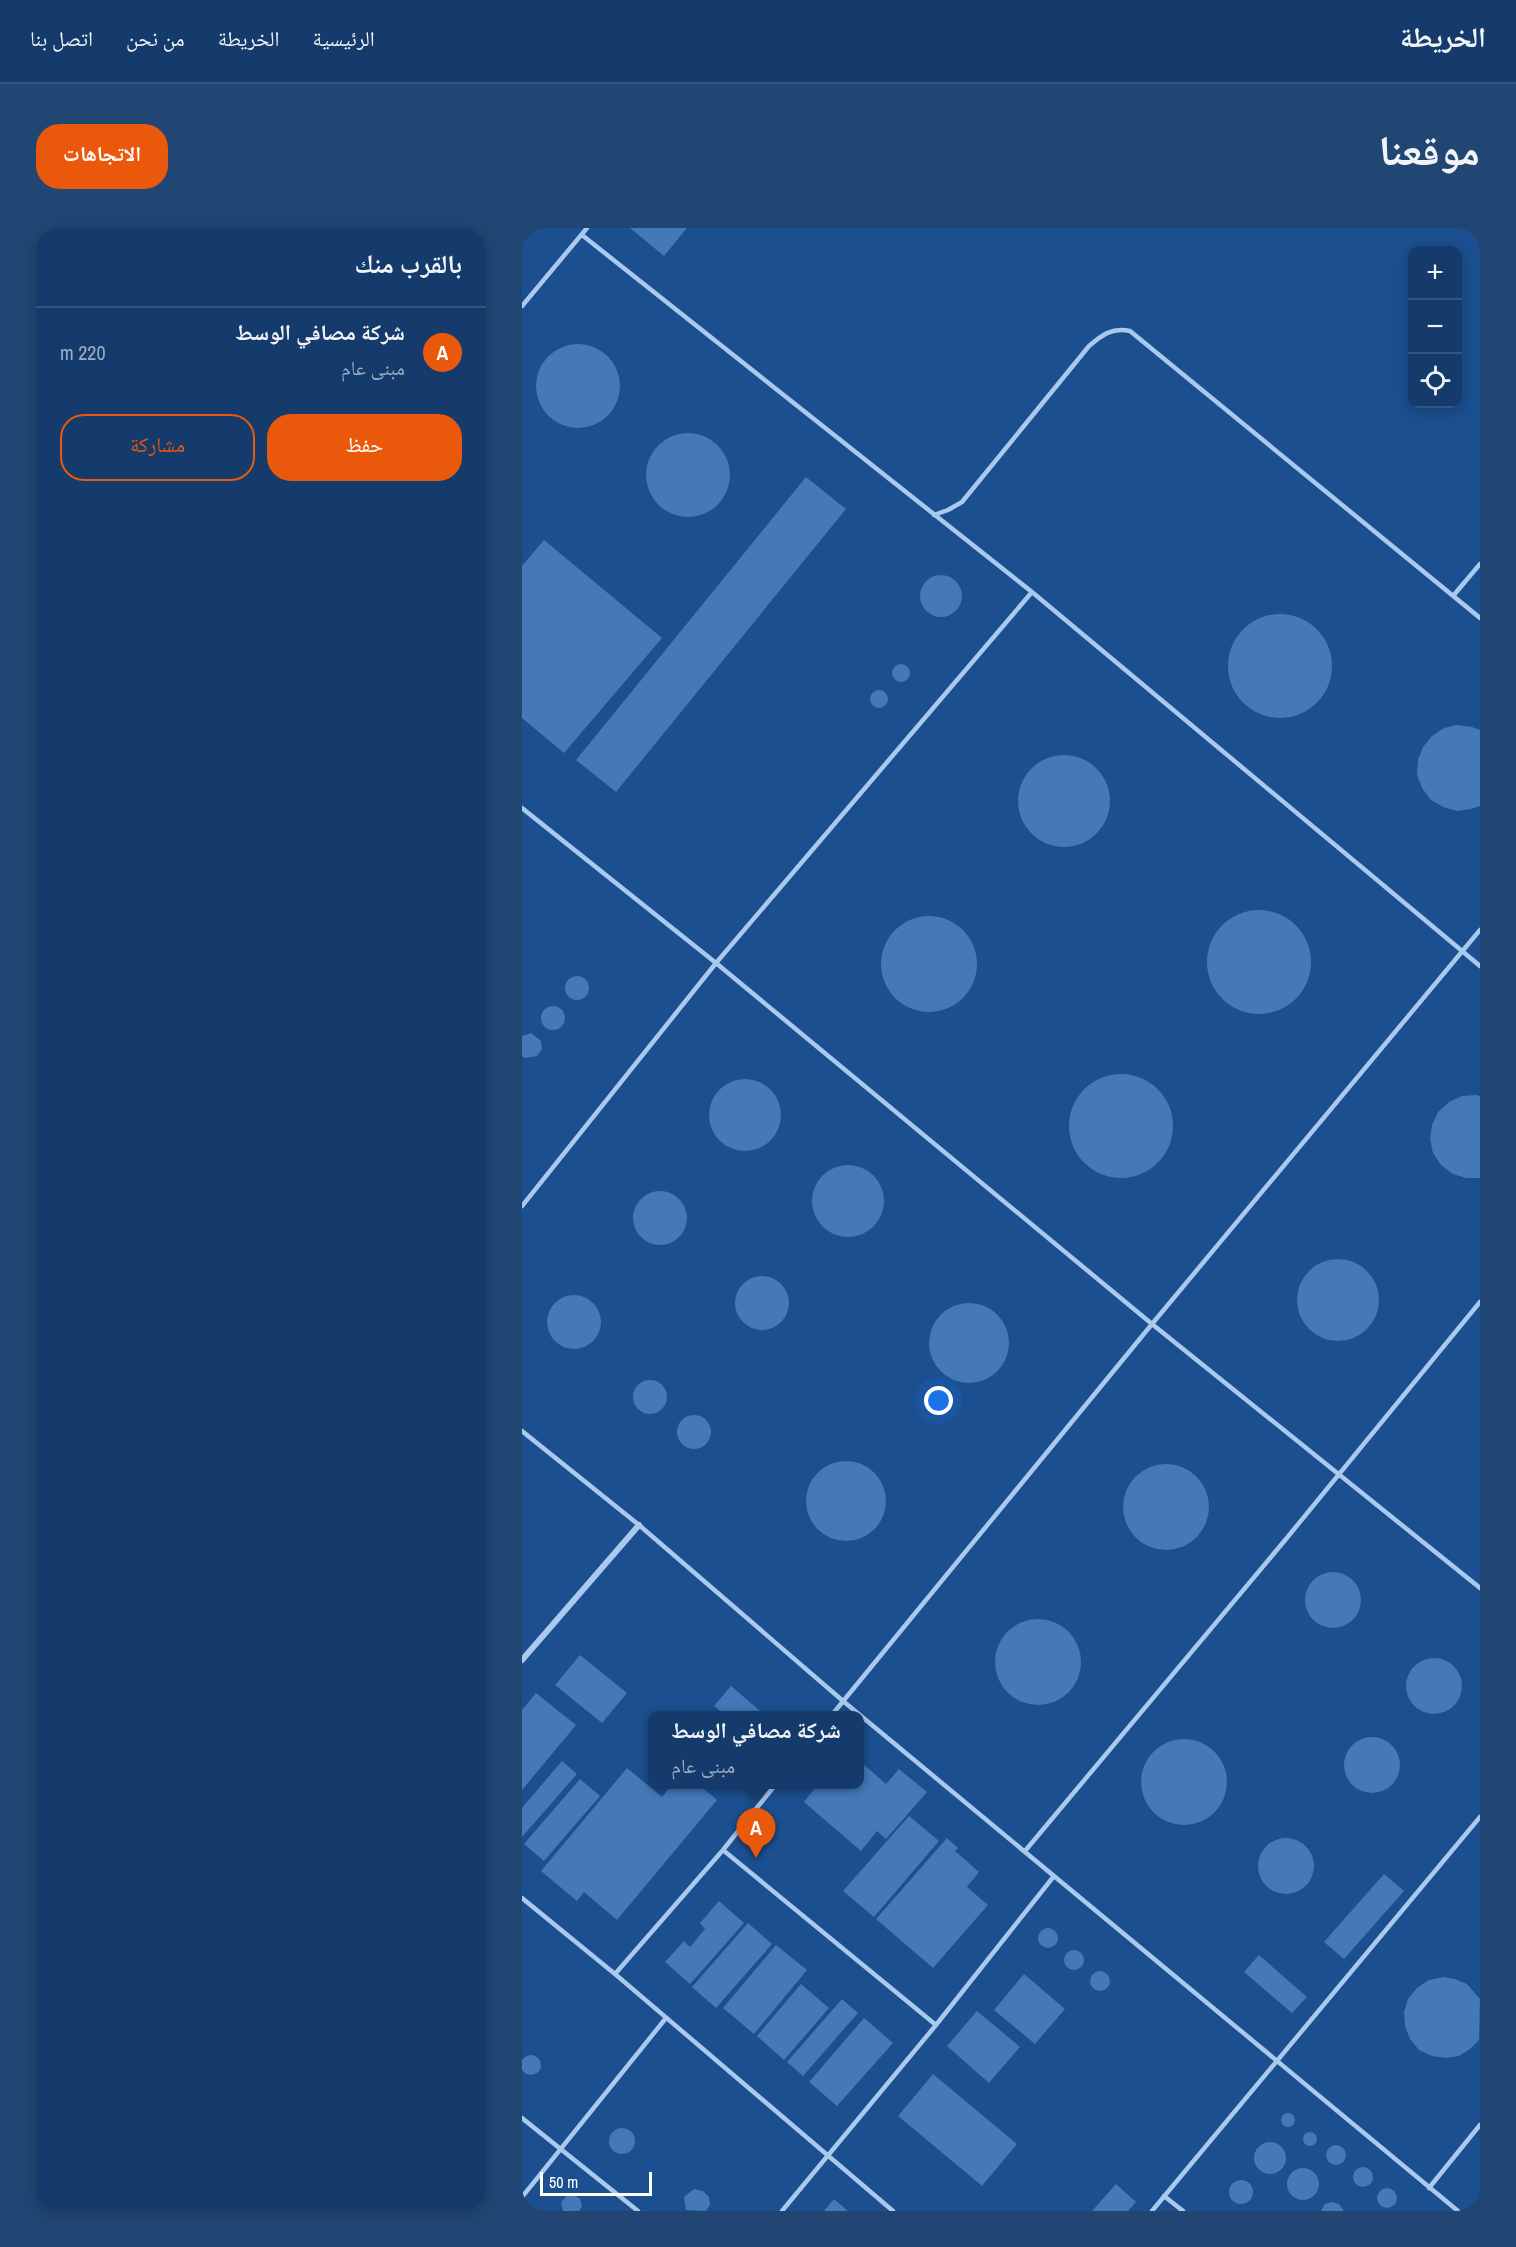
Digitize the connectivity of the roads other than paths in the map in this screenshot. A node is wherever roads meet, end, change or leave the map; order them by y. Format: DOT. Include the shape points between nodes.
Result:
graph roads {
  1 [pos="587,228"];
  2 [pos="582,235"];
  3 [pos="522,306"];
  4 [pos="934,514"];
  5 [pos="1480,564"];
  6 [pos="1032,592"];
  7 [pos="1453,596"];
  8 [pos="1480,618"];
  9 [pos="522,808"];
  10 [pos="1480,930"];
  11 [pos="1463,951"];
  12 [pos="716,963"];
  13 [pos="1480,966"];
  14 [pos="522,1206"];
  15 [pos="1480,1302"];
  16 [pos="1152,1324"];
  17 [pos="522,1431"];
  18 [pos="1339,1474"];
  19 [pos="639,1525"];
  20 [pos="1480,1588"];
  21 [pos="522,1660"];
  22 [pos="843,1701"];
  23 [pos="835,1711"];
  24 [pos="855,1711"];
  25 [pos="864,1718"];
  26 [pos="773,1789"];
  27 [pos="1480,1817"];
  28 [pos="723,1850"];
  29 [pos="1025,1851"];
  30 [pos="1054,1876"];
  31 [pos="522,1898"];
  32 [pos="615,1974"];
  33 [pos="666,2018"];
  34 [pos="936,2025"];
  35 [pos="1276,2062"];
  36 [pos="522,2118"];
  37 [pos="1480,2125"];
  38 [pos="561,2149"];
  39 [pos="826,2156"];
  40 [pos="1429,2187"];
  41 [pos="1164,2196"];
  42 [pos="522,2197"];
  43 [pos="638,2211"];
  44 [pos="782,2211"];
  45 [pos="893,2211"];
  46 [pos="1152,2211"];
  47 [pos="1183,2211"];
  48 [pos="1458,2211"];
  1 -- 2 [label="lane"];
  2 -- 3 [label="lane"];
  2 -- 4 [label="lane"];
  4 -- 6 [label="lane"];
  4 -- 7 [label="lane" via="962,502 1089,346 1106,332 1120,328 1130,331"];
  5 -- 7 [label="lane"];
  6 -- 11 [label="lane"];
  6 -- 12 [label="lane"];
  7 -- 8 [label="lane"];
  9 -- 12 [label="lane"];
  10 -- 11 [label="lane"];
  11 -- 13 [label="lane"];
  11 -- 16 [label="lane"];
  12 -- 14 [label="lane"];
  12 -- 16 [label="lane"];
  15 -- 18 [label="lane"];
  16 -- 18 [label="lane"];
  16 -- 22 [label="lane"];
  17 -- 19 [label="lane"];
  18 -- 20 [label="lane"];
  18 -- 29 [label="lane"];
  19 -- 21 [label="street"];
  19 -- 22 [label="lane"];
  22 -- 23 [label="lane"];
  22 -- 24 [label="lane"];
  25 -- 29 [label="lane"];
  26 -- 28 [label="lane"];
  27 -- 35 [label="lane"];
  28 -- 32 [label="lane"];
  28 -- 34 [label="lane"];
  29 -- 30 [label="lane"];
  30 -- 34 [label="lane"];
  30 -- 35 [label="lane"];
  31 -- 32 [label="lane"];
  32 -- 33 [label="lane"];
  33 -- 38 [label="lane"];
  33 -- 39 [label="lane"];
  34 -- 39 [label="lane"];
  35 -- 40 [label="lane"];
  35 -- 41 [label="lane"];
  36 -- 38 [label="lane"];
  37 -- 40 [label="lane"];
  38 -- 42 [label="lane"];
  38 -- 43 [label="lane"];
  39 -- 44 [label="lane"];
  39 -- 45 [label="lane"];
  40 -- 48 [label="lane"];
  41 -- 46 [label="lane"];
  41 -- 47 [label="lane"];
}
